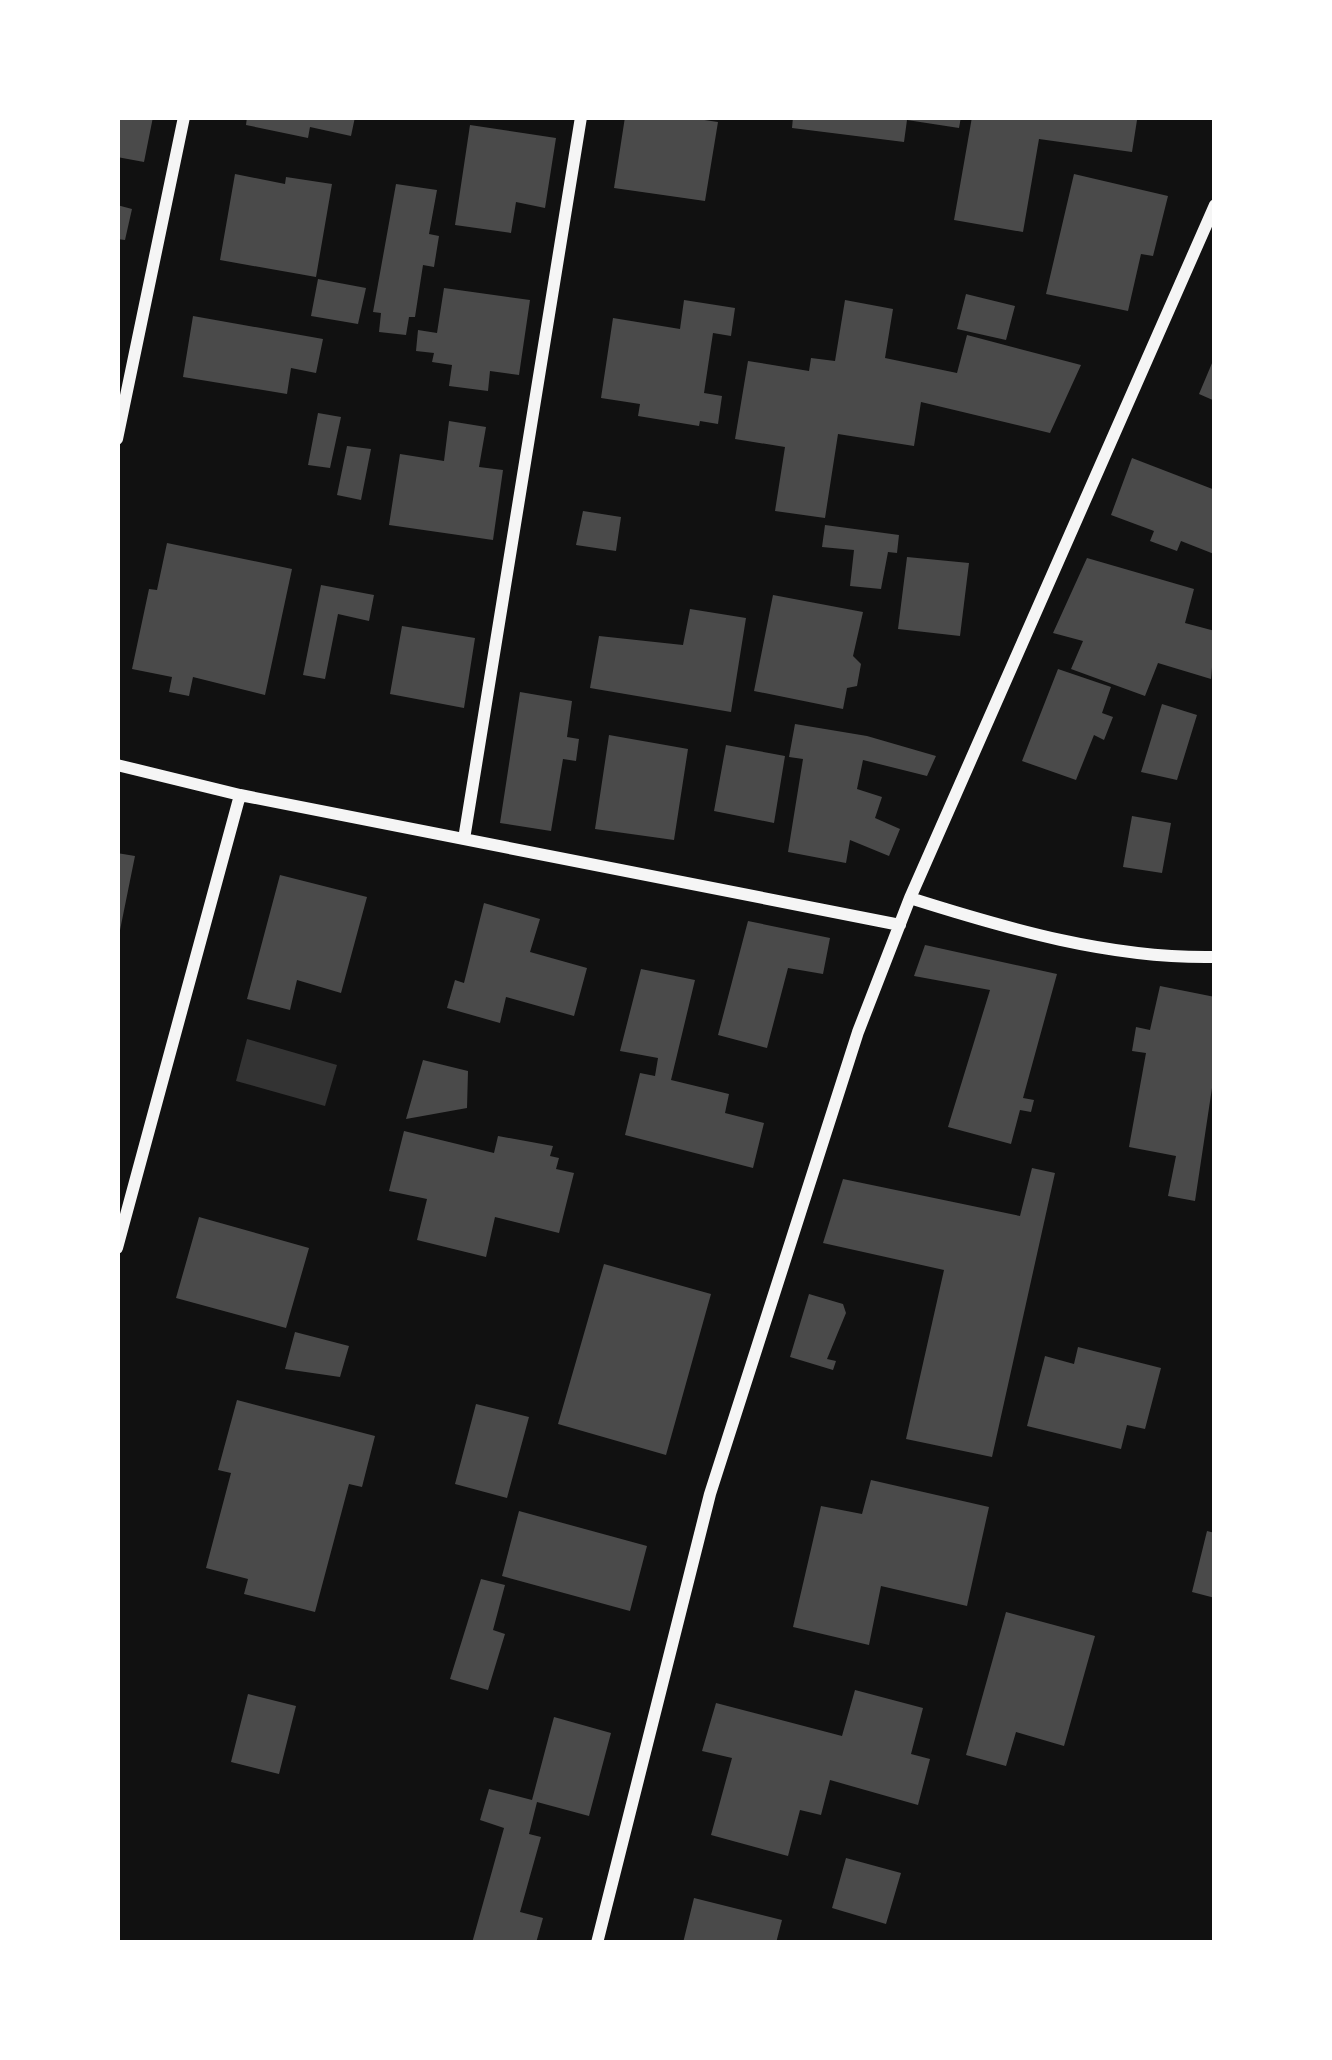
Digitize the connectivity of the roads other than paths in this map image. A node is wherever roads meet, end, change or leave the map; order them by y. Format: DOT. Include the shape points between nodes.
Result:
graph roads {
  1 [pos="184,117"];
  2 [pos="581,117"];
  3 [pos="1215,205"];
  4 [pos="117,439"];
  5 [pos="117,766"];
  6 [pos="240,795"];
  7 [pos="464,839"];
  8 [pos="910,898"];
  9 [pos="900,925"];
  10 [pos="1215,957"];
  11 [pos="117,1248"];
  12 [pos="597,1943"];
  1 -- 4 [label="street"];
  2 -- 7 [label="street"];
  3 -- 8 [label="street"];
  5 -- 6 [label="street"];
  6 -- 7 [label="street"];
  6 -- 11 [label="street"];
  7 -- 9 [label="street"];
  8 -- 9 [label="street"];
  8 -- 10 [label="street" via="1081,944"];
  9 -- 12 [label="street" via="834,1102 710,1494"];
}
